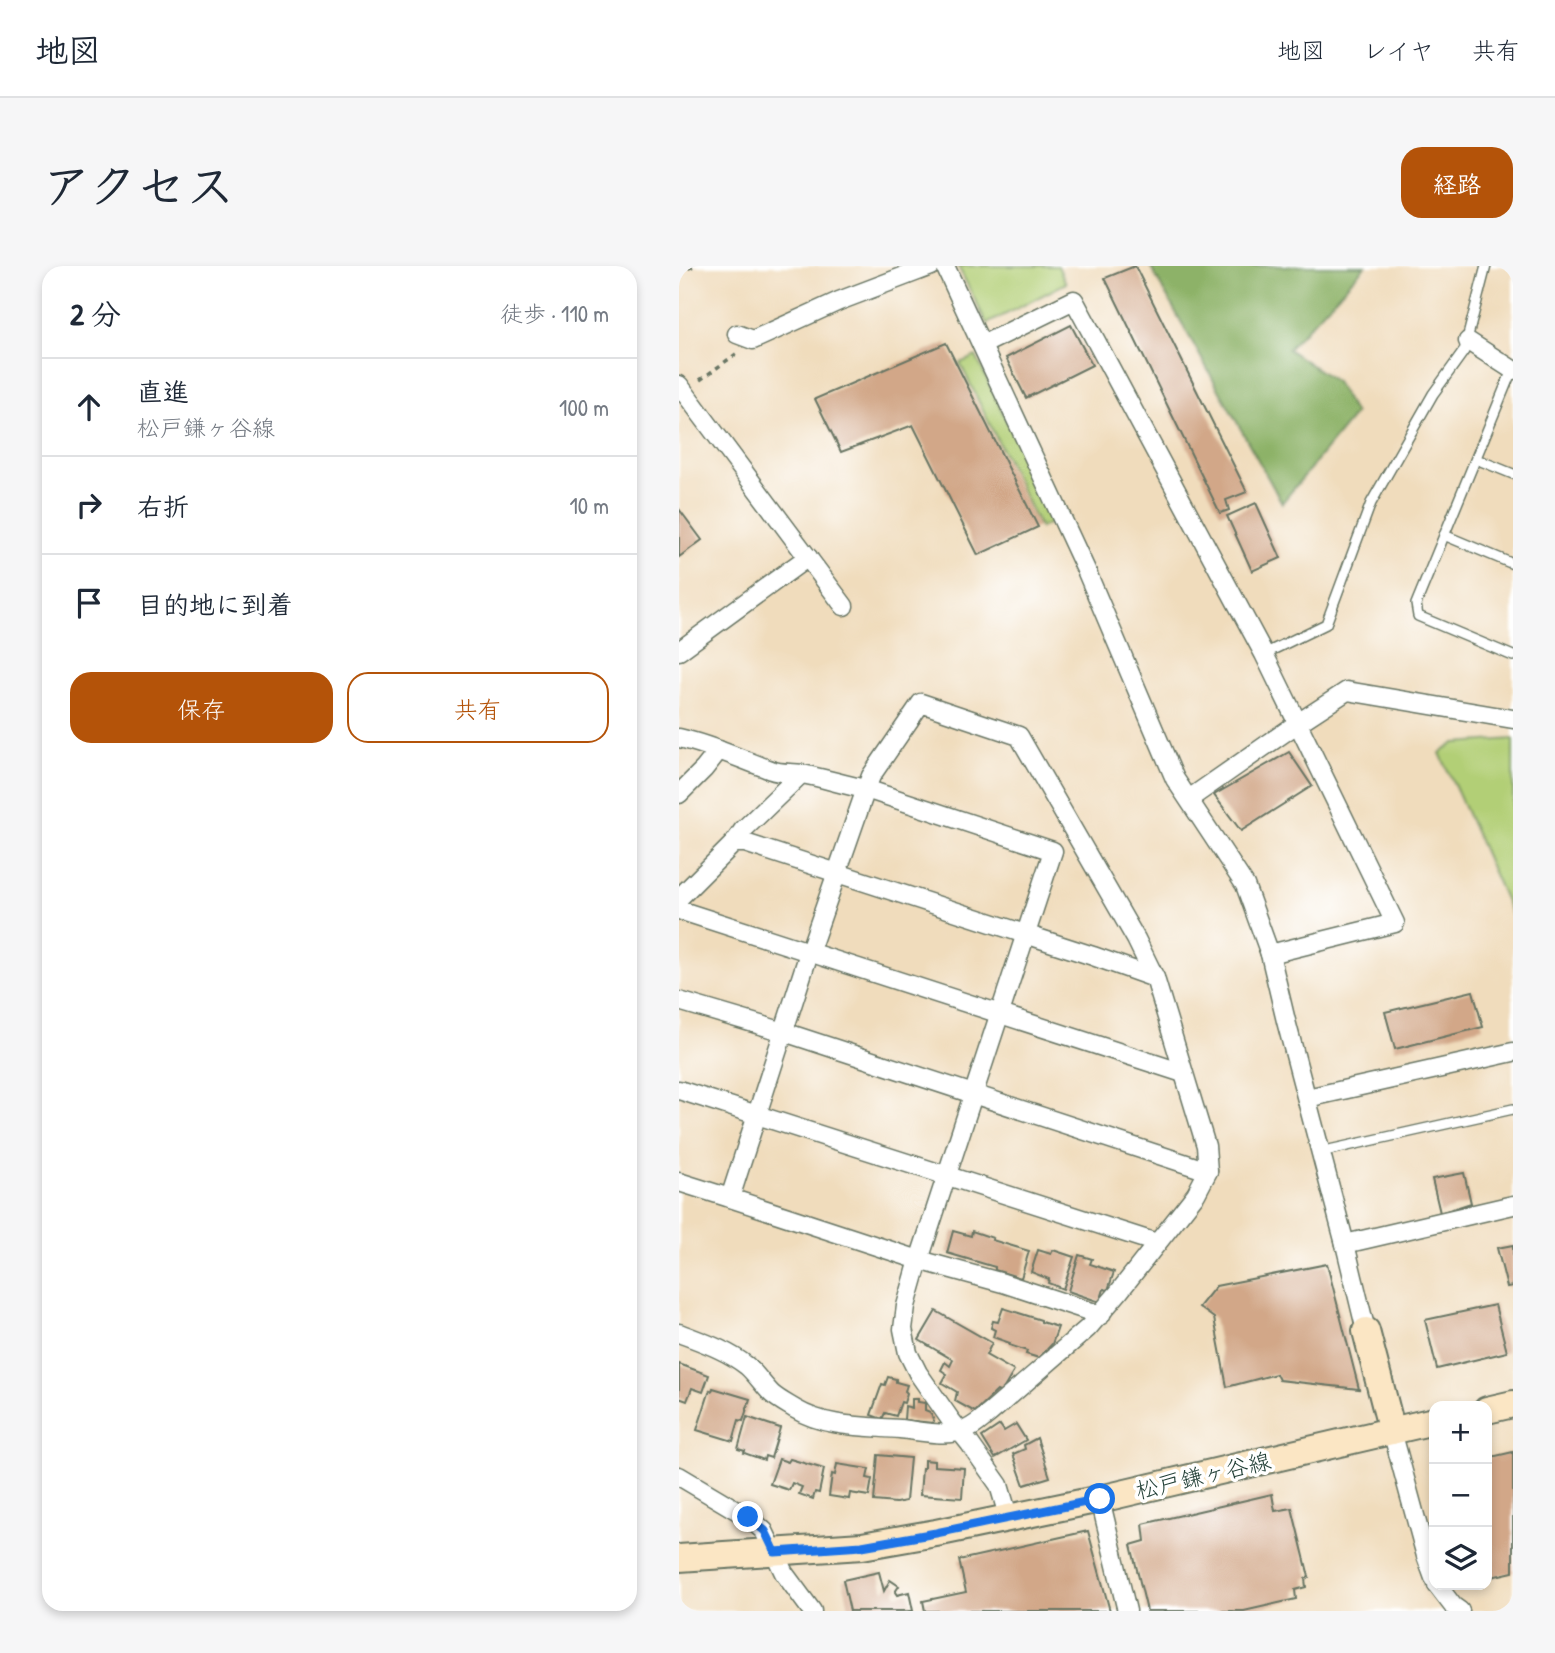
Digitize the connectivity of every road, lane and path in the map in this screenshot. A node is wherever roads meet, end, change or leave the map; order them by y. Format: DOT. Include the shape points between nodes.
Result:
graph roads {
  1 [pos="694,266"];
  2 [pos="932,266"];
  3 [pos="945,266"];
  4 [pos="1486,266"];
  5 [pos="679,272"];
  6 [pos="737,334"];
  7 [pos="1468,341"];
  8 [pos="982,345"];
  9 [pos="1513,370"];
  10 [pos="681,388"];
  11 [pos="1476,459"];
  12 [pos="1513,474"];
  13 [pos="1444,535"];
  14 [pos="808,557"];
  15 [pos="1513,564"];
  16 [pos="845,606"];
  17 [pos="679,651"];
  18 [pos="1264,654"];
  19 [pos="1513,656"];
  20 [pos="1513,719"];
  21 [pos="1298,723"];
  22 [pos="679,738"];
  23 [pos="719,750"];
  24 [pos="801,774"];
  25 [pos="866,789"];
  26 [pos="679,794"];
  27 [pos="1189,799"];
  28 [pos="1073,830"];
  29 [pos="734,843"];
  30 [pos="1053,851"];
  31 [pos="836,873"];
  32 [pos="679,898"];
  33 [pos="679,910"];
  34 [pos="1025,934"];
  35 [pos="809,953"];
  36 [pos="1270,954"];
  37 [pos="1155,978"];
  38 [pos="679,1001"];
  39 [pos="1000,1012"];
  40 [pos="784,1032"];
  41 [pos="1513,1052"];
  42 [pos="1183,1073"];
  43 [pos="679,1090"];
  44 [pos="973,1094"];
  45 [pos="1307,1098"];
  46 [pos="1513,1109"];
  47 [pos="757,1115"];
  48 [pos="1320,1152"];
  49 [pos="1208,1171"];
  50 [pos="948,1177"];
  51 [pos="679,1182"];
  52 [pos="730,1198"];
  53 [pos="1513,1205"];
  54 [pos="1157,1243"];
  55 [pos="1345,1244"];
  56 [pos="919,1260"];
  57 [pos="1101,1315"];
  58 [pos="1366,1331"];
  59 [pos="679,1333"];
  60 [pos="1513,1404"];
  61 [pos="1492,1409"];
  62 [pos="1429,1423"];
  63 [pos="1392,1431"];
  64 [pos="960,1432"];
  65 [pos="679,1476"];
  66 [pos="1100,1499"];
  67 [pos="1009,1519"];
  68 [pos="775,1552"];
  69 [pos="679,1558"];
  70 [pos="1429,1564"];
  71 [pos="1441,1590"];
  72 [pos="812,1611"];
  73 [pos="1127,1611"];
  74 [pos="1460,1611"];
  1 -- 5 [label="path"];
  2 -- 6 [label="street" via="753,340"];
  3 -- 8 [label="street"];
  4 -- 7 [label="lane"];
  6 -- 10 [label="path" via="737,354"];
  7 -- 9 [label="street"];
  7 -- 18 [label="lane" via="1371,503 1326,624"];
  8 -- 18 [label="street" via="1074,300"];
  8 -- 27 [label="street" via="1086,570 1175,779"];
  9 -- 11 [label="lane"];
  10 -- 14 [label="street"];
  11 -- 12 [label="lane"];
  11 -- 13 [label="lane"];
  13 -- 15 [label="lane"];
  13 -- 19 [label="lane" via="1416,604 1418,616"];
  14 -- 16 [label="street"];
  14 -- 17 [label="street"];
  18 -- 21 [label="street"];
  20 -- 21 [label="street" via="1347,691"];
  21 -- 27 [label="street"];
  21 -- 36 [label="street" via="1395,923"];
  22 -- 23 [label="street"];
  23 -- 24 [label="street" via="773,771"];
  23 -- 26 [label="street"];
  24 -- 25 [label="street"];
  24 -- 29 [label="street"];
  25 -- 28 [label="street" via="921,703 1019,736"];
  25 -- 30 [label="street"];
  25 -- 31 [label="street"];
  27 -- 36 [label="street" via="1245,885"];
  28 -- 30 [label="street"];
  28 -- 37 [label="street"];
  29 -- 31 [label="street"];
  29 -- 32 [label="street"];
  30 -- 34 [label="street"];
  31 -- 34 [label="street"];
  31 -- 35 [label="street"];
  33 -- 35 [label="street"];
  34 -- 37 [label="street"];
  34 -- 39 [label="street"];
  35 -- 39 [label="street"];
  35 -- 40 [label="street"];
  36 -- 45 [label="street"];
  37 -- 42 [label="street"];
  38 -- 40 [label="street"];
  39 -- 42 [label="street"];
  39 -- 44 [label="street"];
  40 -- 44 [label="street"];
  40 -- 47 [label="street"];
  41 -- 45 [label="street"];
  42 -- 49 [label="street" via="1206,1146"];
  43 -- 47 [label="street"];
  44 -- 49 [label="street"];
  44 -- 50 [label="street"];
  45 -- 48 [label="street"];
  46 -- 48 [label="lane"];
  47 -- 50 [label="street"];
  47 -- 52 [label="street"];
  48 -- 55 [label="street"];
  49 -- 54 [label="street" via="1196,1194"];
  50 -- 54 [label="street"];
  50 -- 56 [label="street"];
  51 -- 52 [label="street"];
  52 -- 56 [label="street"];
  53 -- 55 [label="street"];
  54 -- 57 [label="street"];
  55 -- 58 [label="street"];
  56 -- 57 [label="street"];
  56 -- 64 [label="street" via="903,1329 908,1353"];
  57 -- 64 [label="street" via="991,1412"];
  58 -- 63 [label="main road"];
  59 -- 64 [label="street" via="739,1360 780,1399 818,1419 857,1427"];
  60 -- 61 [label="main road"];
  62 -- 63 [label="main road, 松戸鎌ヶ谷線"];
  63 -- 66 [label="main road, 松戸鎌ヶ谷線"];
  63 -- 70 [label="street"];
  64 -- 67 [label="street" via="999,1485"];
  65 -- 68 [label="street" via="748,1517 765,1531"];
  66 -- 67 [label="main road, 松戸鎌ヶ谷線"];
  66 -- 73 [label="street"];
  67 -- 68 [label="main road, 松戸鎌ヶ谷線" via="862,1546"];
  68 -- 69 [label="main road, 松戸鎌ヶ谷線"];
  68 -- 72 [label="street" via="784,1573"];
  71 -- 74 [label="street"];
}
